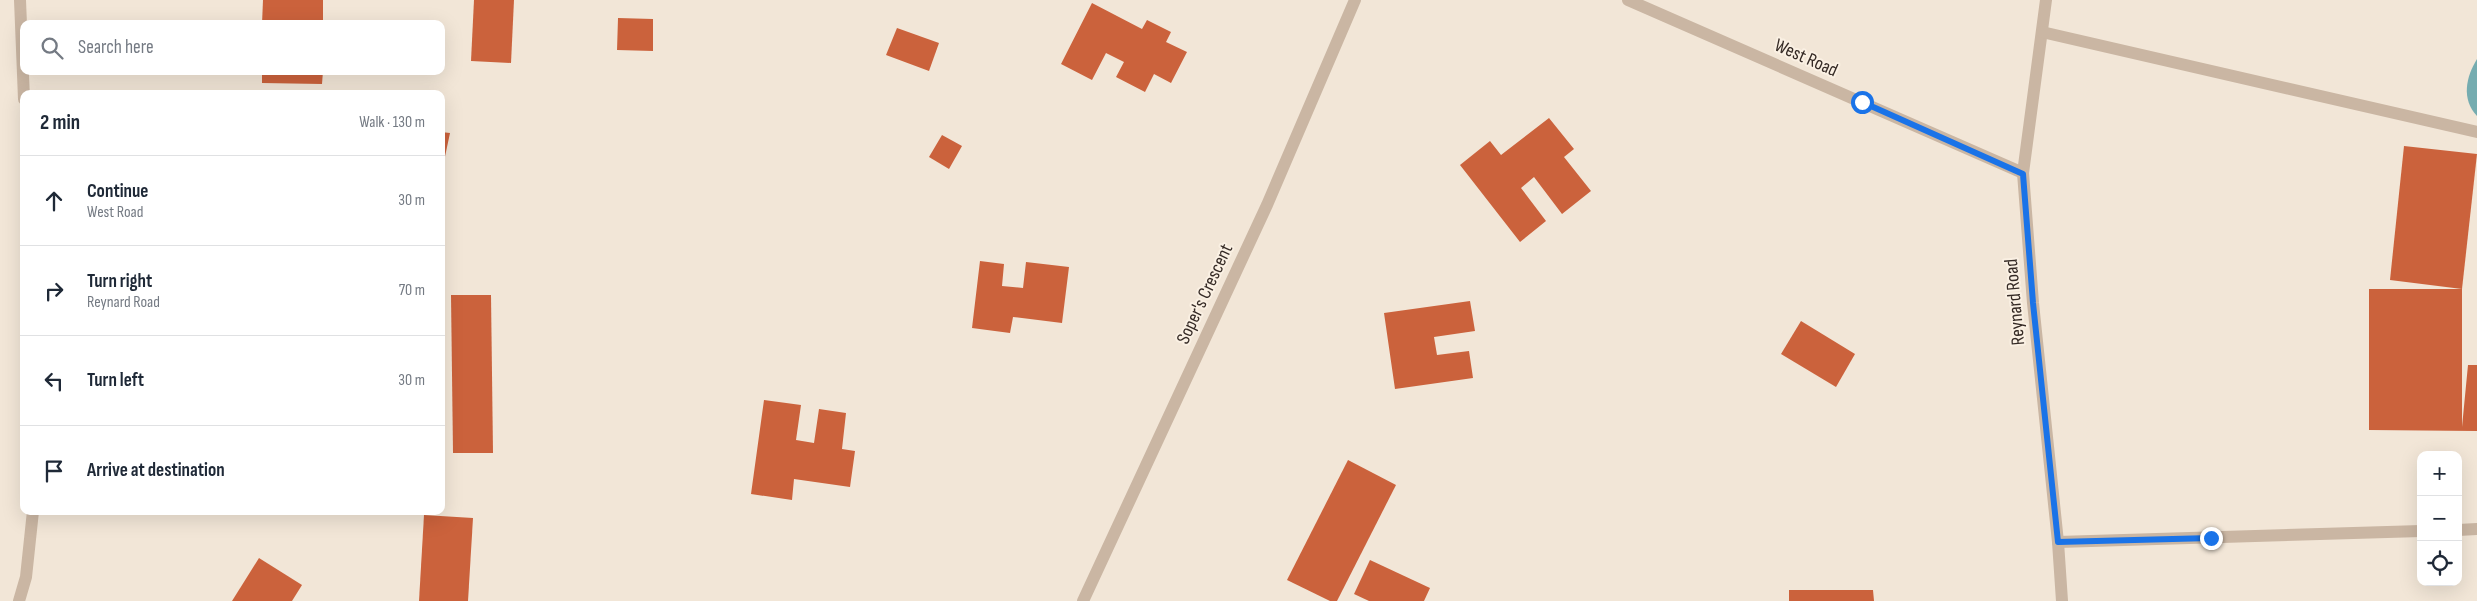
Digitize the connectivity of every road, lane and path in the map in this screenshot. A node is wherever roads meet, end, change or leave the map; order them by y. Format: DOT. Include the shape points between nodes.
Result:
graph roads {
  1 [pos="20,0"];
  2 [pos="1355,0"];
  3 [pos="1628,0"];
  4 [pos="2046,0"];
  5 [pos="21,20"];
  6 [pos="2042,32"];
  7 [pos="23,75"];
  8 [pos="24,90"];
  9 [pos="2477,132"];
  10 [pos="2023,174"];
  11 [pos="33,515"];
  12 [pos="2477,529"];
  13 [pos="2462,530"];
  14 [pos="2417,531"];
  15 [pos="2058,542"];
  16 [pos="19,601"];
  17 [pos="1083,601"];
  18 [pos="2062,601"];
  1 -- 5 [label="street"];
  2 -- 17 [label="street, Soper's Crescent" via="1267,205"];
  3 -- 10 [label="street, West Road"];
  4 -- 6 [label="street, Reynard Road"];
  6 -- 9 [label="street"];
  6 -- 10 [label="street, Reynard Road"];
  7 -- 8 [label="street"];
  10 -- 15 [label="street, Reynard Road"];
  11 -- 16 [label="street" via="26,577"];
  12 -- 13 [label="street"];
  14 -- 15 [label="street"];
  15 -- 18 [label="street, Reynard Road"];
}
